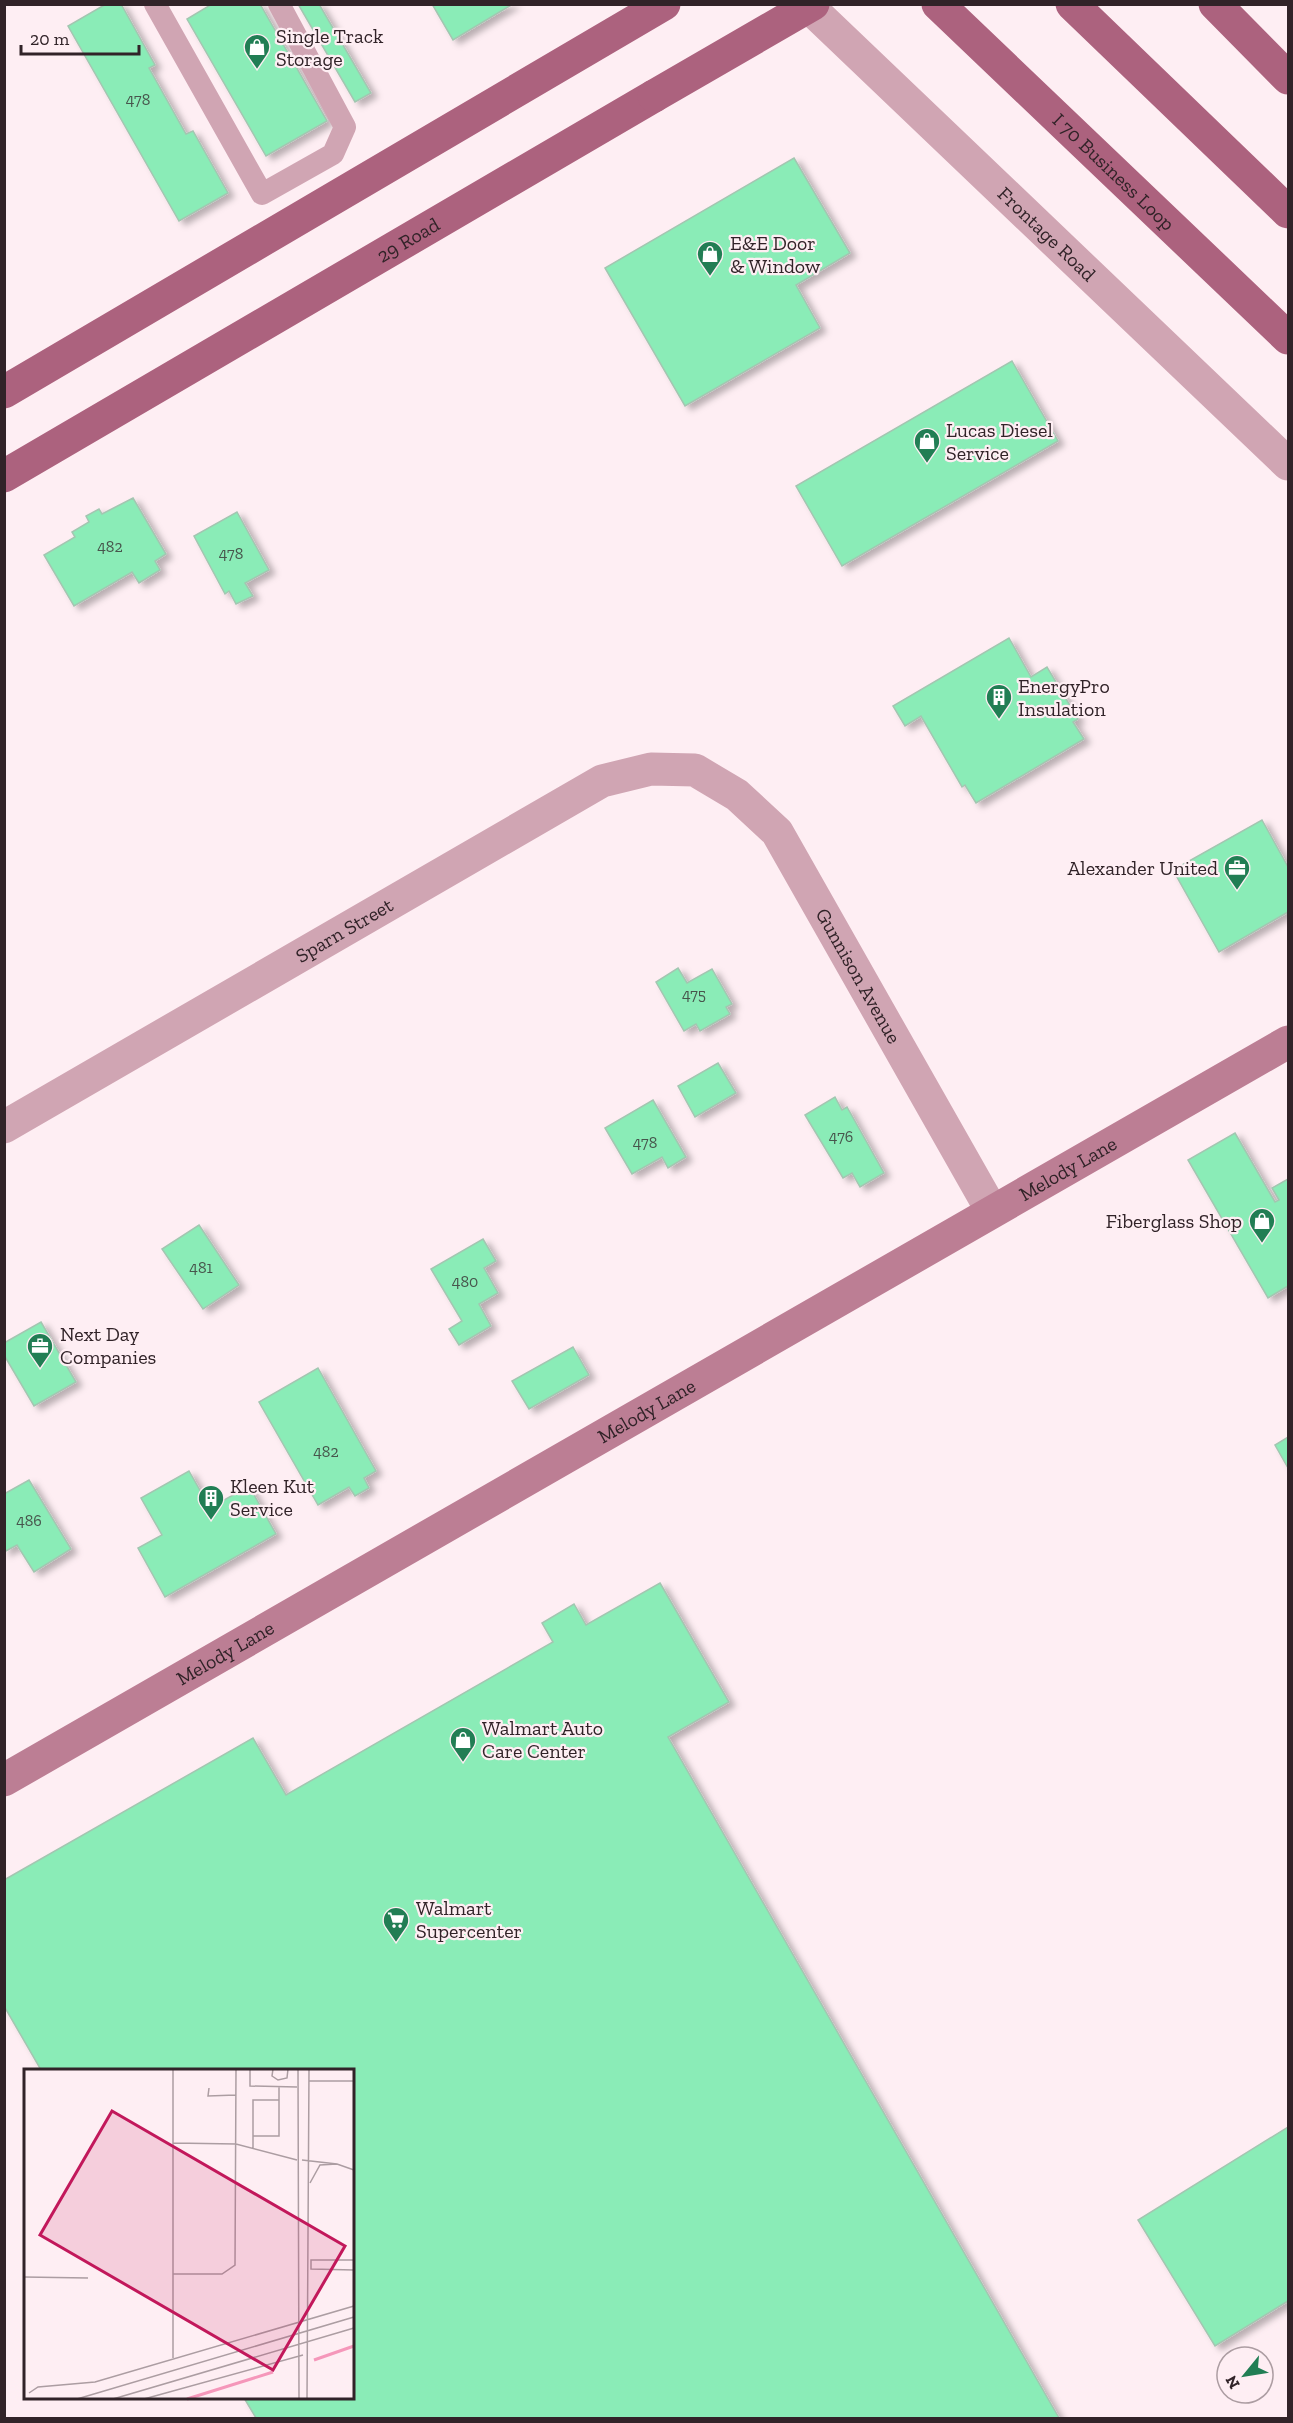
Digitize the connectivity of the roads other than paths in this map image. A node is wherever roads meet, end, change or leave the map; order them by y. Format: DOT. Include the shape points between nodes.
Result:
graph roads {
  1 [pos="279,4"];
  2 [pos="664,4"];
  3 [pos="806,4"];
  4 [pos="813,4"];
  5 [pos="938,4"];
  6 [pos="1215,4"];
  7 [pos="1235,4"];
  8 [pos="163,7"];
  9 [pos="1077,11"];
  10 [pos="1265,54"];
  11 [pos="1288,78"];
  12 [pos="1288,212"];
  13 [pos="1288,338"];
  14 [pos="6,391"];
  15 [pos="1288,464"];
  16 [pos="4,476"];
  17 [pos="695,770"];
  18 [pos="1288,1042"];
  19 [pos="4,1127"];
  20 [pos="992,1211"];
  21 [pos="4,1780"];
  1 -- 8 [label="lane" via="345,127 333,154 262,194"];
  2 -- 14 [label="main road"];
  3 -- 15 [label="street, Frontage Road"];
  4 -- 16 [label="main road, 29 Road, bridge"];
  5 -- 13 [label="main road, I 70 Business Loop"];
  6 -- 10 [label="main road"];
  7 -- 10 [label="main road"];
  9 -- 12 [label="main road"];
  10 -- 11 [label="main road"];
  17 -- 19 [label="street, Sparn Street" via="651,769 602,781"];
  17 -- 20 [label="street, Gunnison Avenue" via="738,795 777,832"];
  18 -- 20 [label="street, Melody Lane"];
  20 -- 21 [label="street, Melody Lane"];
}
